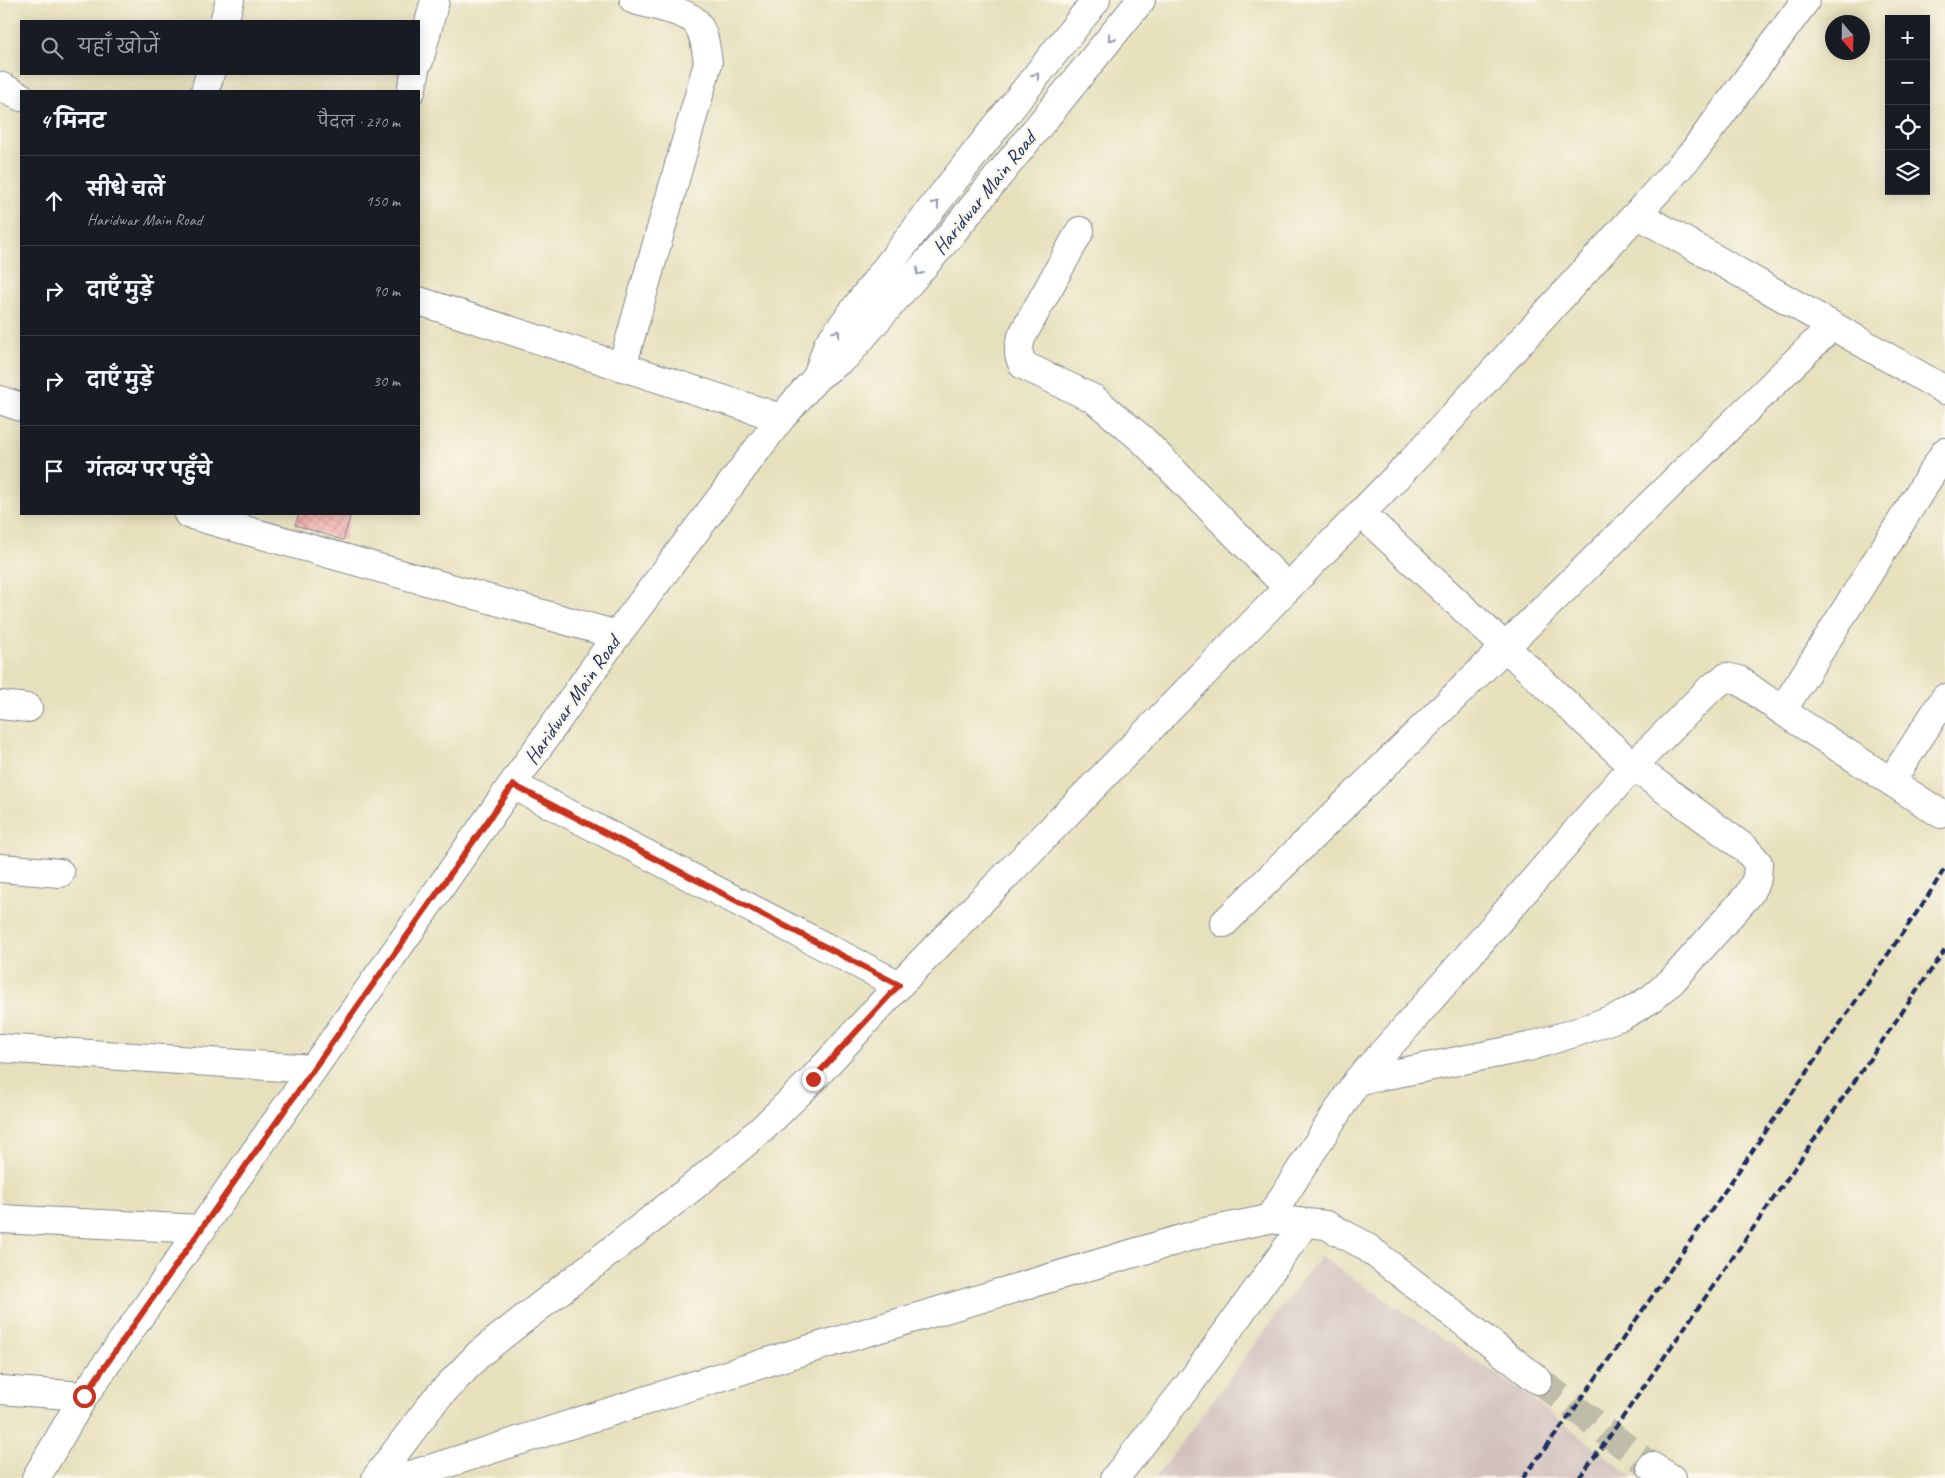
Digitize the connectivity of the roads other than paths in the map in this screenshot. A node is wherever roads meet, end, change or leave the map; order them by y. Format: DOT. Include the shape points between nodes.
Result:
graph roads {
  1 [pos="230,0"];
  2 [pos="435,0"];
  3 [pos="634,0"];
  4 [pos="1096,0"];
  5 [pos="1141,0"];
  6 [pos="1806,0"];
  7 [pos="224,20"];
  8 [pos="420,57"];
  9 [pos="210,75"];
  10 [pos="415,75"];
  11 [pos="0,86"];
  12 [pos="205,90"];
  13 [pos="411,90"];
  14 [pos="20,96"];
  15 [pos="1637,214"];
  16 [pos="1080,231"];
  17 [pos="420,301"];
  18 [pos="1832,326"];
  19 [pos="622,367"];
  20 [pos="818,377"];
  21 [pos="1945,390"];
  22 [pos="0,400"];
  23 [pos="20,407"];
  24 [pos="781,418"];
  25 [pos="1945,452"];
  26 [pos="1361,513"];
  27 [pos="192,515"];
  28 [pos="1288,588"];
  29 [pos="618,635"];
  30 [pos="1504,646"];
  31 [pos="1945,698"];
  32 [pos="0,704"];
  33 [pos="28,708"];
  34 [pos="1782,711"];
  35 [pos="1633,766"];
  36 [pos="1892,781"];
  37 [pos="513,785"];
  38 [pos="1941,814"];
  39 [pos="0,868"];
  40 [pos="60,873"];
  41 [pos="1224,923"];
  42 [pos="899,985"];
  43 [pos="0,1048"];
  44 [pos="314,1068"];
  45 [pos="1357,1081"];
  46 [pos="0,1219"];
  47 [pos="1269,1219"];
  48 [pos="1305,1223"];
  49 [pos="202,1229"];
  50 [pos="1538,1380"];
  51 [pos="0,1390"];
  52 [pos="84,1396"];
  53 [pos="36,1478"];
  54 [pos="376,1478"];
  55 [pos="401,1478"];
  56 [pos="1115,1478"];
  1 -- 7 [label="street"];
  2 -- 8 [label="street"];
  3 -- 19 [label="street" via="676,11 695,21 704,40 708,63"];
  20 -- 4 [label="street, Haridwar Main Road, one-way" via="828,344"];
  5 -- 20 [label="street, Haridwar Main Road, one-way" via="948,238 846,356"];
  6 -- 15 [label="street" via="1694,151"];
  9 -- 12 [label="street"];
  10 -- 13 [label="street"];
  11 -- 14 [label="street"];
  15 -- 18 [label="street"];
  15 -- 26 [label="street"];
  16 -- 28 [label="street" via="1022,336 1018,347 1023,365 1094,399 1136,434"];
  17 -- 19 [label="street"];
  18 -- 21 [label="street"];
  18 -- 30 [label="street"];
  19 -- 24 [label="street"];
  20 -- 24 [label="street, Haridwar Main Road"];
  22 -- 23 [label="street"];
  24 -- 29 [label="street, Haridwar Main Road"];
  25 -- 34 [label="street"];
  26 -- 28 [label="street"];
  26 -- 30 [label="street"];
  27 -- 29 [label="street"];
  28 -- 42 [label="street"];
  29 -- 37 [label="street, Haridwar Main Road"];
  30 -- 35 [label="street"];
  30 -- 41 [label="street"];
  31 -- 36 [label="street"];
  32 -- 33 [label="street"];
  34 -- 35 [label="street" via="1739,680 1726,678 1710,689"];
  34 -- 36 [label="street"];
  35 -- 45 [label="street"];
  35 -- 45 [label="street" via="1746,849 1758,863 1758,878 1749,894 1672,981 1651,999 1624,1015 1528,1046"];
  36 -- 38 [label="street"];
  37 -- 42 [label="street"];
  37 -- 44 [label="street, Haridwar Main Road"];
  39 -- 40 [label="street"];
  42 -- 54 [label="street" via="813,1079 762,1128 694,1186 480,1353 434,1401"];
  43 -- 44 [label="street"];
  44 -- 49 [label="street, Haridwar Main Road"];
  45 -- 47 [label="street"];
  46 -- 49 [label="street"];
  47 -- 48 [label="street"];
  47 -- 55 [label="street" via="1205,1232 812,1348"];
  48 -- 50 [label="street" via="1326,1225 1364,1245"];
  48 -- 56 [label="street" via="1190,1383"];
  49 -- 52 [label="street, Haridwar Main Road"];
  51 -- 52 [label="street"];
  52 -- 53 [label="street, Haridwar Main Road"];
}
